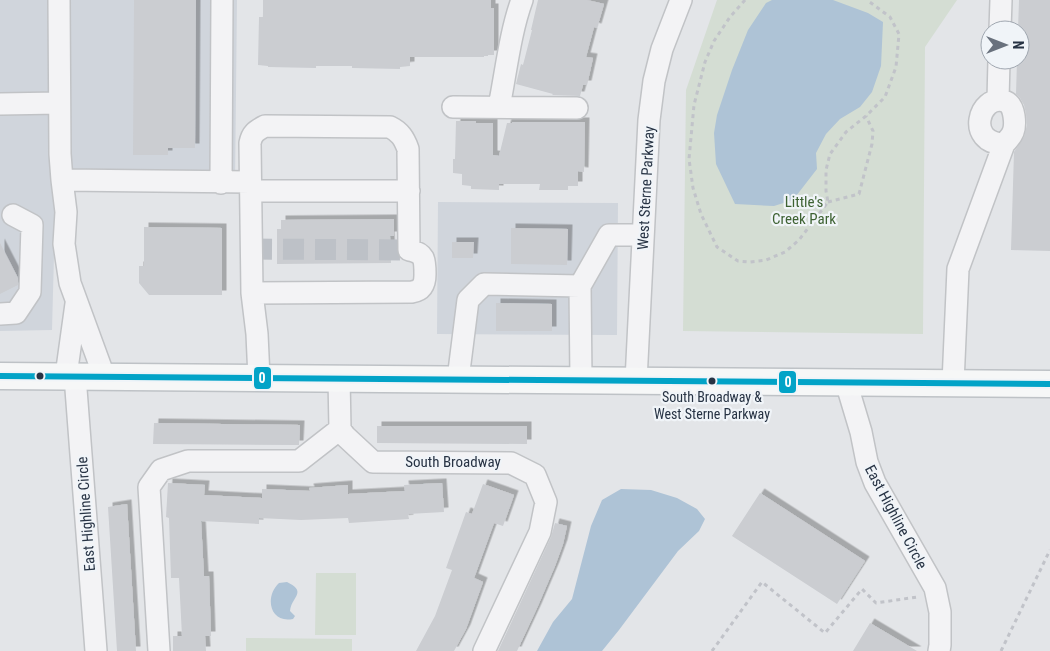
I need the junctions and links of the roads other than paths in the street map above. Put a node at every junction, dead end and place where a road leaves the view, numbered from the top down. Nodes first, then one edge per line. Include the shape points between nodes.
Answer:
1 (58, 0) edge
2 (222, 0) edge
3 (522, 0) edge
4 (681, 0) edge
5 (1000, 0) edge
6 (1000, 20) edge
7 (999, 70) edge
8 (998, 100) junction
9 (59, 103) junction
10 (0, 104) edge
11 (499, 106) junction
12 (453, 107) dead end
13 (577, 108) dead end
14 (1004, 144) junction
15 (62, 180) junction
16 (221, 183) junction
17 (251, 187) junction
18 (409, 191) junction
19 (13, 215) dead end
20 (643, 235) junction
21 (580, 286) junction
22 (252, 293) junction
23 (76, 301) junction
24 (0, 314) edge
25 (0, 376) edge
26 (71, 376) junction
27 (104, 376) junction
28 (259, 378) junction
29 (339, 378) junction
30 (458, 379) junction
31 (581, 380) junction
32 (636, 380) junction
33 (846, 382) junction
34 (953, 383) junction
35 (1050, 384) edge
36 (340, 428) junction
37 (96, 651) edge
38 (159, 651) edge
39 (484, 651) edge
40 (939, 651) edge

1 - 9 street
2 - 16 street
3 - 11 street
4 - 20 street, West Sterne Parkway via 662,49 654,81
5 - 6 street
7 - 8 street
8 - 14 street via 1007,102 1013,109 1015,123 1012,135
8 - 14 street via 985,107 980,126 983,136 989,141
9 - 10 street
9 - 15 street
11 - 12 street
11 - 13 street
14 - 34 street via 958,269
15 - 16 street
15 - 23 street via 66,212 64,244
16 - 17 street
17 - 18 street
17 - 18 street via 250,143 252,135 265,126 390,127 398,131 408,149
17 - 22 street
18 - 22 street via 410,250 416,251 425,261 422,288 403,292
19 - 24 street via 32,225 30,292 16,313
20 - 21 street via 609,235
20 - 32 street, West Sterne Parkway
21 - 30 street via 484,284 468,300
21 - 31 street
22 - 28 street
23 - 26 street, East Highline Circle
23 - 27 street
25 - 26 main road
26 - 27 main road
26 - 37 street, East Highline Circle
27 - 28 main road
28 - 29 main road
29 - 30 main road
29 - 36 street
30 - 31 main road
31 - 32 main road
32 - 33 main road
33 - 34 main road
33 - 40 street, East Highline Circle via 866,462 934,588 940,612
34 - 35 main road
36 - 38 street via 298,462 188,461 161,470 149,488
36 - 39 street, South Broadway via 374,462 511,463 534,475 546,502 540,532

